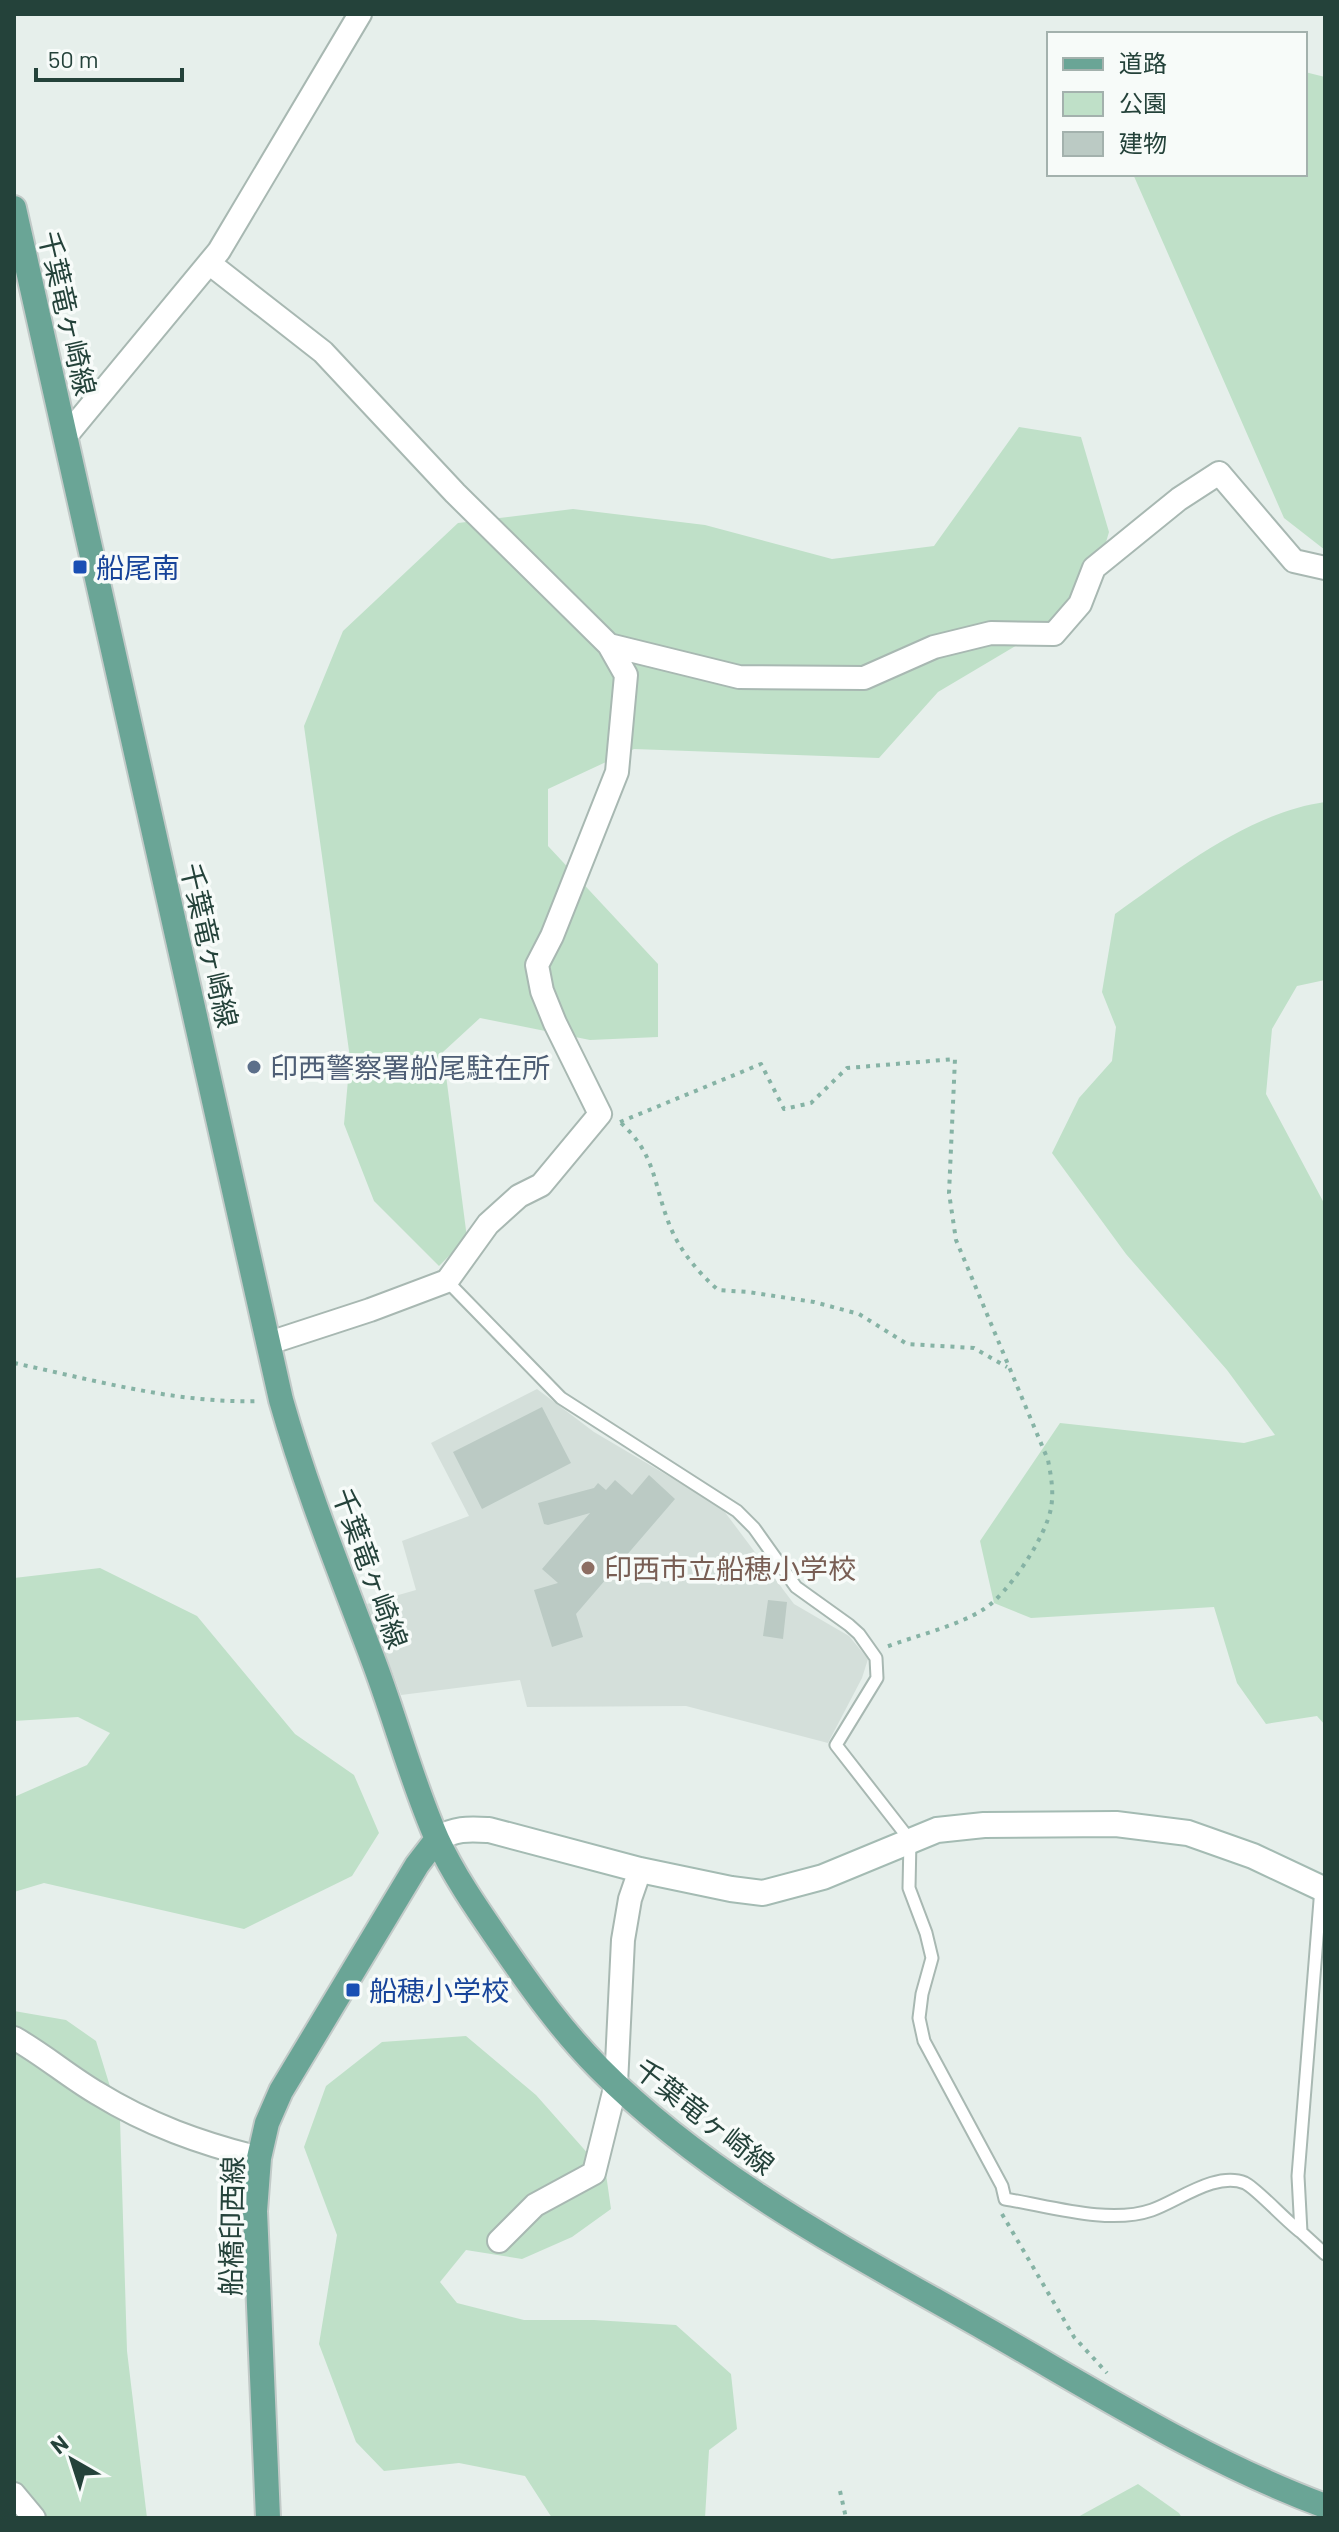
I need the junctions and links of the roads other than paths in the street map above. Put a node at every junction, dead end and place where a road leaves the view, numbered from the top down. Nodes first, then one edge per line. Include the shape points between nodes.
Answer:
1 (360, 14) edge
2 (14, 208) edge
3 (209, 263) junction
4 (66, 436) junction
5 (1325, 568) edge
6 (609, 645) junction
7 (447, 1281) junction
8 (269, 1343) junction
9 (437, 1839) junction
10 (910, 1840) junction
11 (640, 1870) junction
12 (1323, 1888) edge
13 (14, 2038) edge
14 (616, 2084) junction
15 (259, 2158) junction
16 (1301, 2232) junction
17 (499, 2241) dead end
18 (1325, 2254) edge
19 (14, 2494) edge
20 (1325, 2506) edge
21 (34, 2518) edge
22 (268, 2518) edge

1 - 3 street
2 - 4 main road, 千葉竜ヶ崎線
3 - 4 street
3 - 6 street via 323,352 455,493
4 - 8 main road, 千葉竜ヶ崎線
5 - 6 street via 1294,561 1219,473 1094,568 1080,604 1054,634 991,633 934,647 864,678 739,677
6 - 7 street via 626,675 617,772 537,965 555,1023 610,1118 541,1185 519,1196 488,1224
7 - 8 street
7 - 10 lane via 561,1398 737,1511 796,1587 849,1625 873,1651 877,1678 836,1745
8 - 9 main road, 千葉竜ヶ崎線 via 281,1400 333,1558
9 - 11 street via 463,1828 489,1830
9 - 14 main road, 千葉竜ヶ崎線 via 517,1967 579,2047
9 - 15 main road, 船橋印西線 via 281,2091
10 - 11 street via 823,1877 763,1893
10 - 12 street via 937,1830 984,1825 1116,1824 1188,1833
10 - 16 lane via 909,1888 932,1958 919,2018 924,2041 1005,2199 1115,2217 1152,2210 1217,2182 1245,2183
11 - 14 street via 623,1940
12 - 16 lane via 1298,2176
13 - 15 street via 137,2116 195,2141
14 - 17 street via 594,2173 535,2205
14 - 20 main road, 千葉竜ヶ崎線 via 710,2163 859,2257 1213,2457
15 - 22 main road, 船橋印西線 via 255,2211
16 - 18 lane
19 - 21 street

